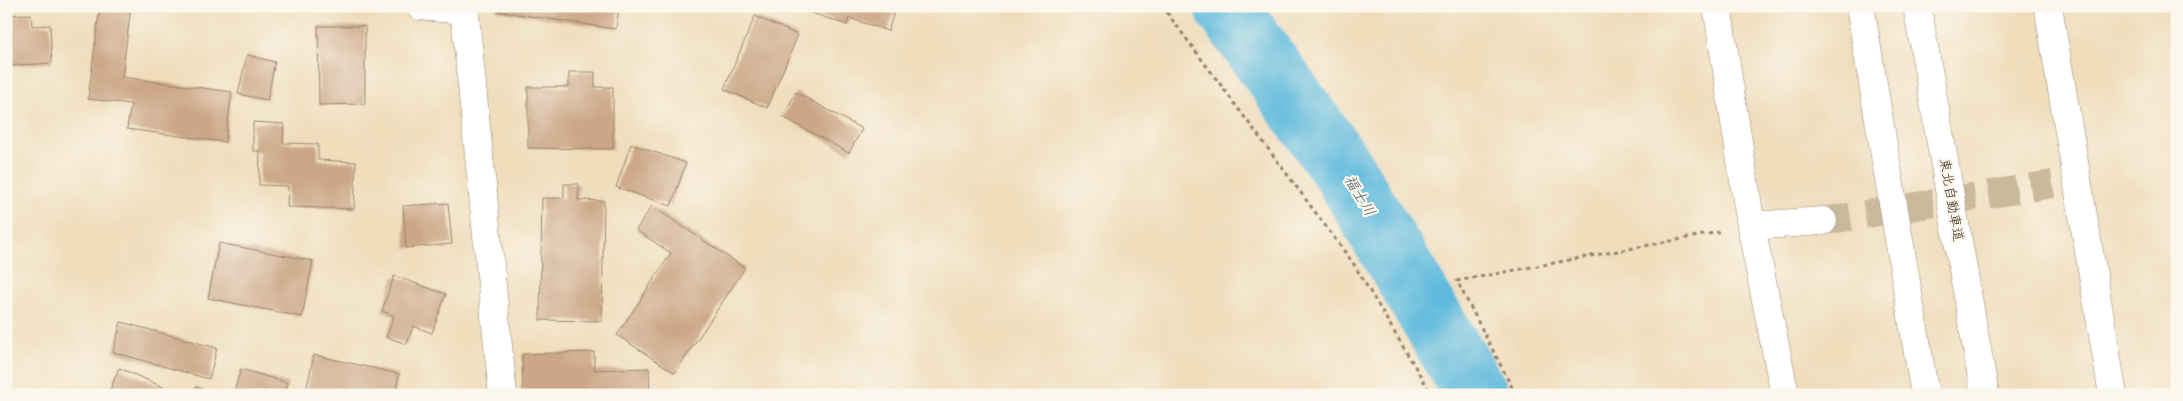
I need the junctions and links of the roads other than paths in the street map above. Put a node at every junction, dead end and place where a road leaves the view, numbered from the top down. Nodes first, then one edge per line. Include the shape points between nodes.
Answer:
1 (420, 6) edge
2 (1717, 6) edge
3 (1860, 6) edge
4 (1917, 6) edge
5 (2048, 6) edge
6 (465, 8) edge
7 (1823, 221) tunnel mouth
8 (1751, 226) junction
9 (503, 395) edge
10 (1785, 395) edge
11 (1924, 395) edge
12 (1985, 395) edge
13 (2113, 395) edge

1 - 6 main road
2 - 8 main road
3 - 11 main road
4 - 12 main road, 東北自動車道
5 - 13 main road via 2065,183
6 - 9 main road
7 - 8 main road
8 - 10 main road

